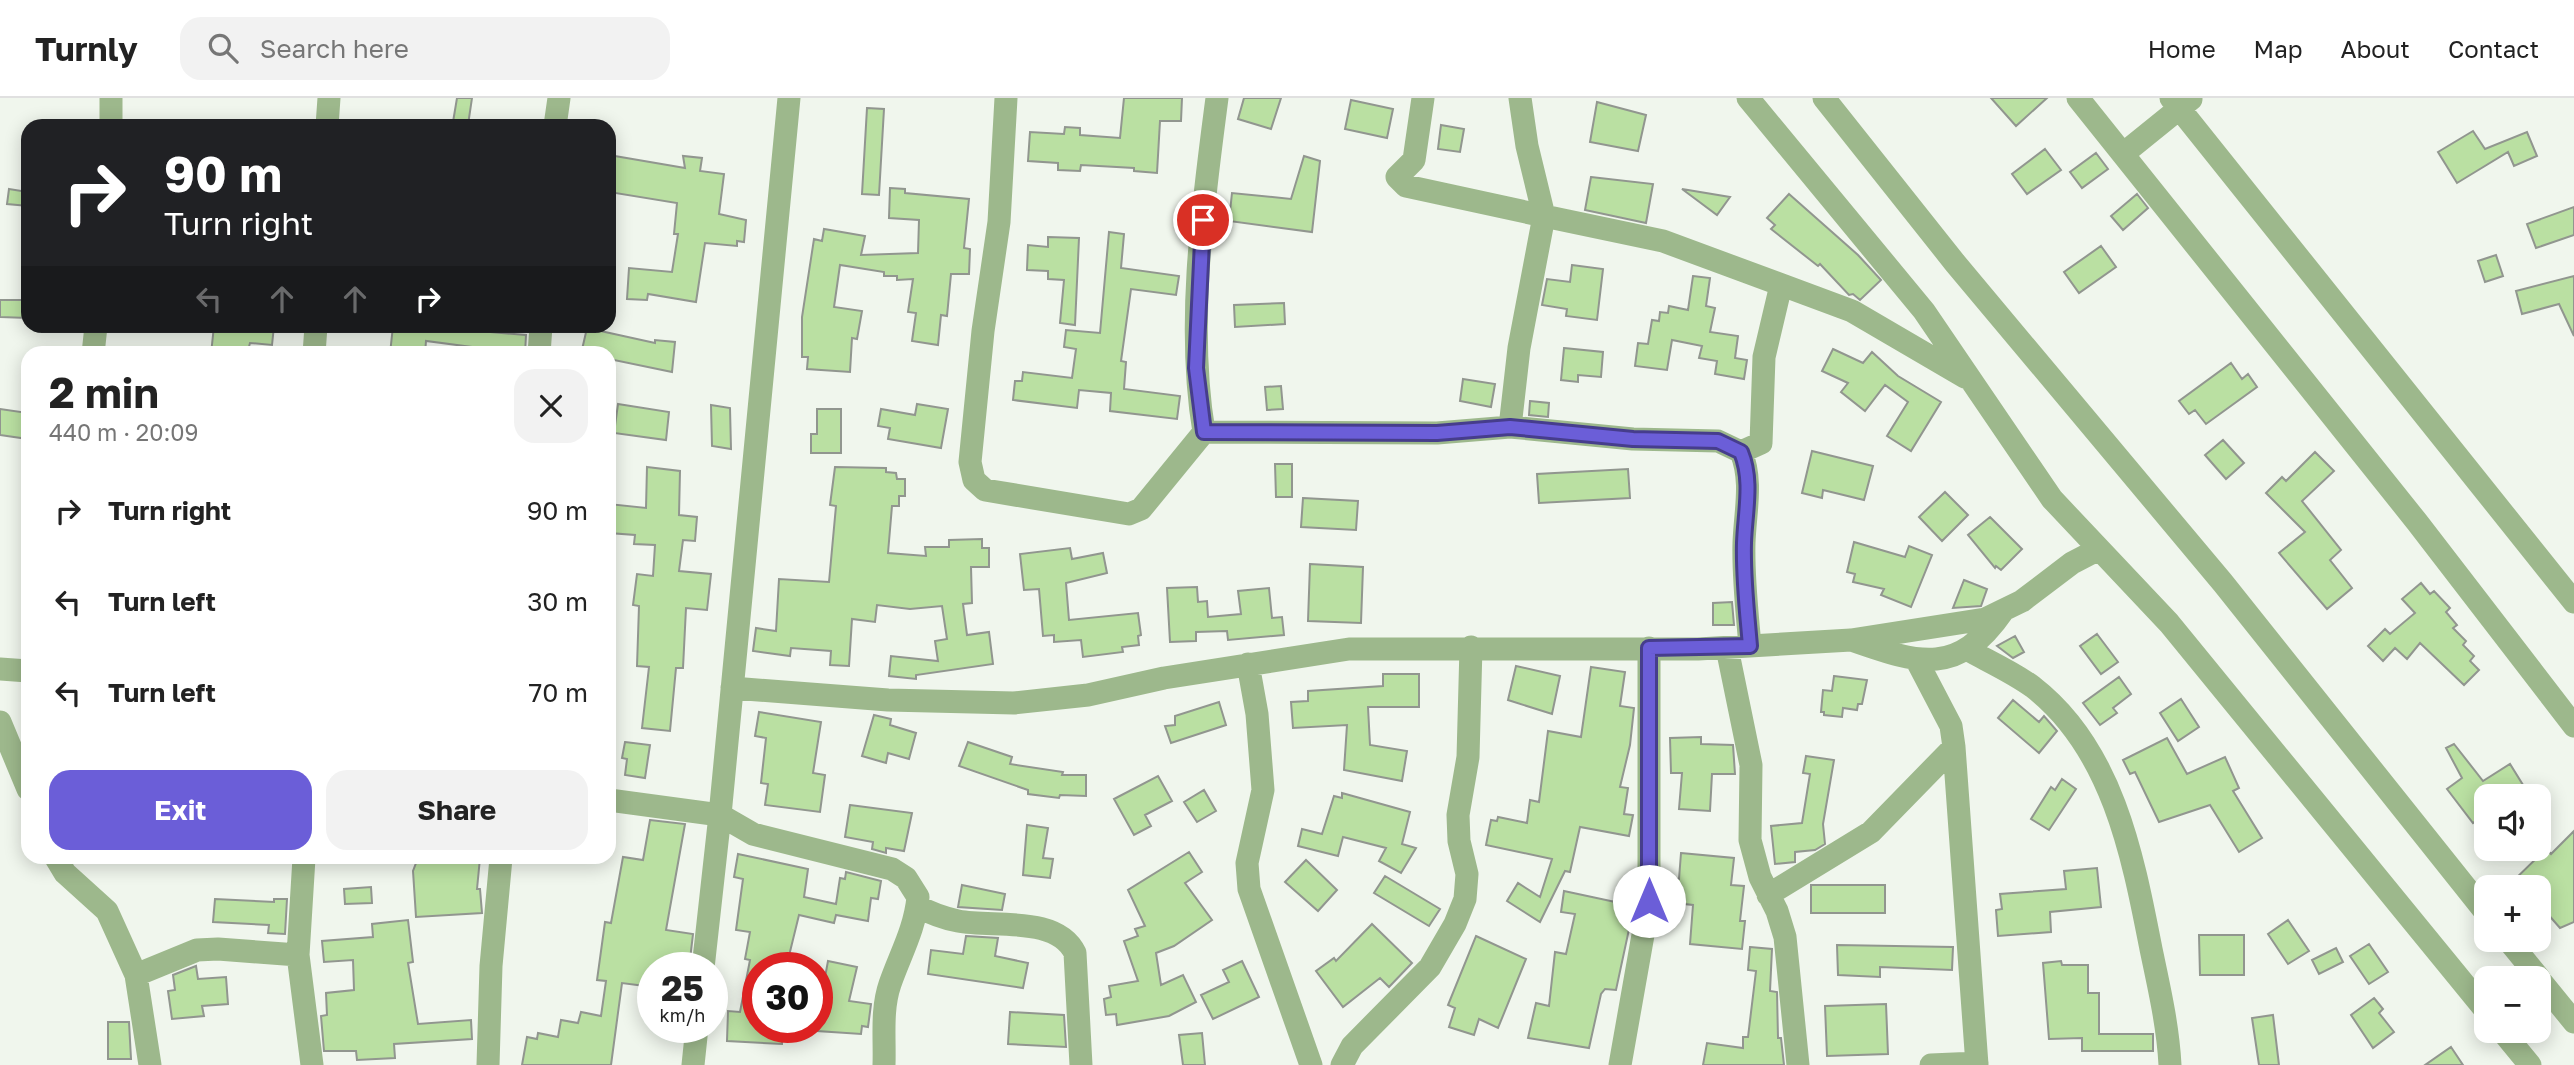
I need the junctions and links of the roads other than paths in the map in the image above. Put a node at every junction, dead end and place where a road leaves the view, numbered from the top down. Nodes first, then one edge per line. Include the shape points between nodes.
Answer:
1 (111, 98) edge
2 (329, 98) edge
3 (559, 98) edge
4 (789, 98) edge
5 (1006, 98) edge
6 (1217, 98) edge
7 (1423, 98) edge
8 (1520, 98) edge
9 (1748, 98) edge
10 (1824, 98) edge
11 (2078, 98) edge
12 (2181, 101) edge
13 (111, 119) edge
14 (328, 119) edge
15 (556, 119) edge
16 (2123, 154) junction
17 (1544, 216) junction
18 (1781, 285) junction
19 (1972, 381) junction
20 (1510, 427) junction
21 (1204, 432) junction
22 (1741, 452) junction
23 (2097, 550) junction
24 (2574, 602) edge
25 (2003, 611) junction
26 (1851, 640) junction
27 (1739, 647) junction
28 (1471, 648) junction
29 (1649, 648) junction
30 (1968, 650) junction
31 (1917, 661) junction
32 (1248, 664) junction
33 (0, 669) edge
34 (21, 670) edge
35 (732, 688) junction
36 (0, 722) edge
37 (2574, 726) edge
38 (1954, 747) junction
39 (21, 772) edge
40 (616, 801) edge
41 (720, 815) junction
42 (60, 864) edge
43 (304, 864) edge
44 (500, 864) edge
45 (1768, 895) junction
46 (2474, 898) edge
47 (917, 906) junction
48 (704, 952) edge
49 (2518, 952) edge
50 (298, 955) junction
51 (2529, 966) edge
52 (136, 975) junction
53 (2551, 994) edge
54 (2474, 996) edge
55 (2574, 1022) edge
56 (695, 1043) edge
57 (2512, 1043) edge
58 (1977, 1064) edge
59 (150, 1065) edge
60 (312, 1065) edge
61 (488, 1065) edge
62 (693, 1065) edge
63 (884, 1065) edge
64 (1081, 1065) edge
65 (1311, 1065) edge
66 (1342, 1065) edge
67 (1620, 1065) edge
68 (1798, 1065) edge
69 (1931, 1065) edge
70 (2170, 1065) edge
71 (2530, 1065) edge

1 - 13 street
2 - 14 street
3 - 15 street
4 - 35 street
5 - 21 street via 999,222 970,462 974,480 985,490 1129,514 1140,509
6 - 21 street via 1201,244 1197,341
7 - 17 street via 1414,160 1397,177 1406,187
8 - 17 street
9 - 19 street via 1923,311
10 - 46 street via 1955,263 2223,583
11 - 16 street
12 - 16 street
12 - 24 street
16 - 37 street
17 - 18 street via 1663,242
17 - 20 street via 1519,348
18 - 19 street via 1852,311
18 - 22 street via 1764,357 1761,443
19 - 23 street via 2052,499
20 - 21 street via 1437,433
20 - 22 street via 1633,439 1718,441
22 - 27 street via 1748,484
23 - 25 street
23 - 54 street via 2169,623
25 - 26 street via 1985,620
25 - 30 street via 1988,634
26 - 27 street
26 - 31 street
27 - 29 street
27 - 45 street via 1751,765 1750,840
28 - 29 street
28 - 32 street via 1349,649
28 - 66 street via 1468,757 1458,815 1467,874 1465,899 1430,967 1352,1046
29 - 67 street via 1649,901
30 - 31 street
30 - 70 street via 2034,688 2082,742 2099,773 2136,868
31 - 38 street via 1951,726
32 - 35 street via 1088,695 1014,703 888,700
32 - 65 street via 1263,790 1247,863 1249,889
33 - 34 street
35 - 41 street
36 - 39 street
38 - 45 street via 1871,832
38 - 58 street
40 - 41 street
41 - 47 street via 753,834 892,869 918,897
41 - 48 street
42 - 52 street via 107,911
43 - 50 street
44 - 61 street
45 - 68 street via 1785,937
47 - 63 street via 904,955 890,984
47 - 64 street via 960,922 1024,926 1069,941 1075,953
49 - 51 street
50 - 52 street via 197,950
50 - 60 street
52 - 59 street
53 - 55 street
56 - 62 street
57 - 71 street
58 - 69 street

